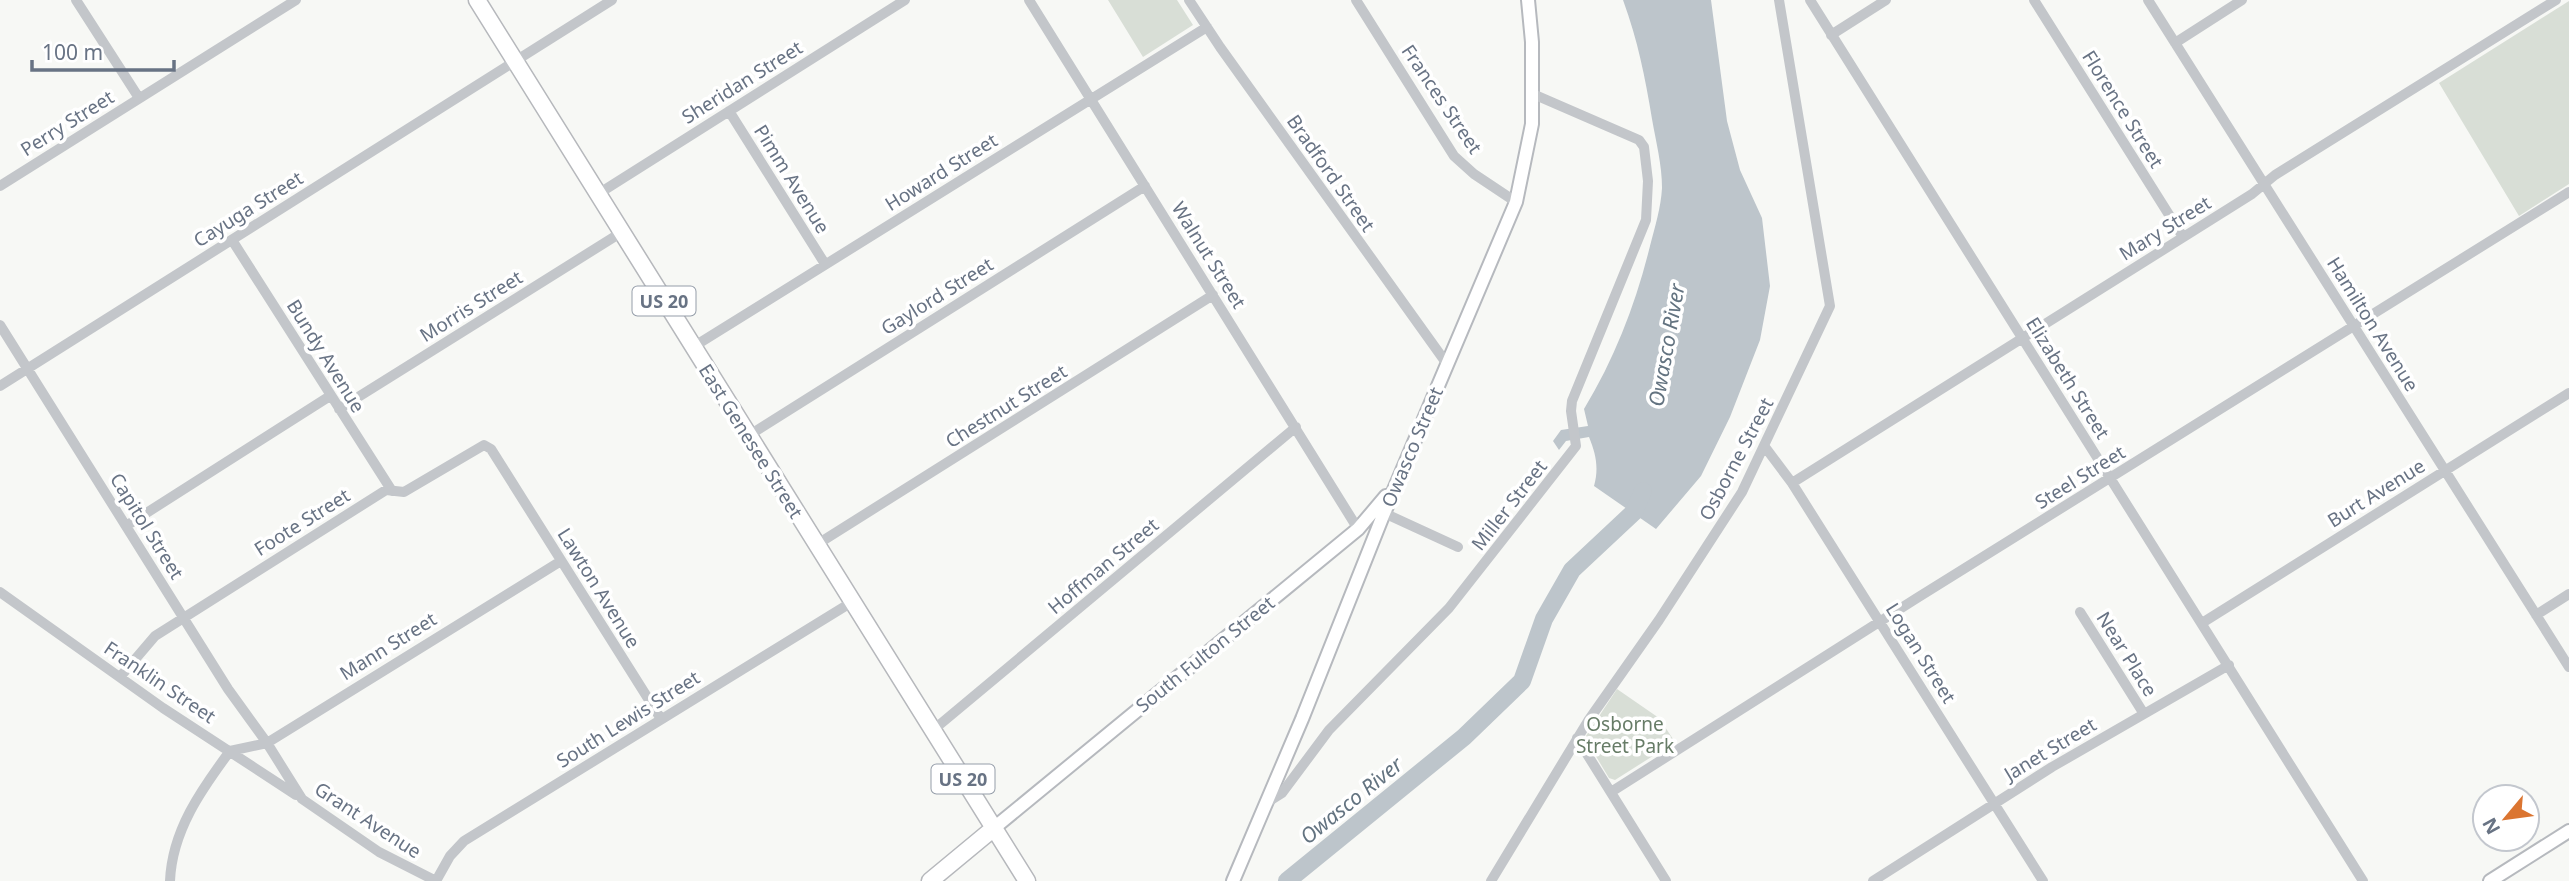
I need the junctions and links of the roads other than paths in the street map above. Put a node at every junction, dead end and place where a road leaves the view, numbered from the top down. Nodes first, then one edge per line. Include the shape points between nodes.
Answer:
1 (76, 0) edge
2 (270, 0) edge
3 (296, 0) edge
4 (477, 0) edge
5 (612, 0) edge
6 (905, 0) edge
7 (1029, 0) edge
8 (1189, 0) edge
9 (1356, 0) edge
10 (1528, 0) edge
11 (1779, 0) edge
12 (1810, 0) edge
13 (1886, 0) edge
14 (2034, 0) edge
15 (2148, 0) edge
16 (2242, 0) edge
17 (2556, 0) edge
18 (278, 12) junction
19 (1207, 27) junction
20 (1831, 35) junction
21 (2175, 43) junction
22 (515, 62) junction
23 (1533, 94) junction
24 (139, 98) junction
25 (1091, 99) junction
26 (729, 111) junction
27 (0, 186) edge
28 (1145, 186) junction
29 (2264, 186) junction
30 (2569, 192) edge
31 (598, 194) junction
32 (1516, 202) junction
33 (622, 232) junction
34 (2183, 237) junction
35 (232, 240) junction
36 (825, 264) junction
37 (1213, 295) junction
38 (0, 326) edge
39 (2354, 326) junction
40 (2022, 338) junction
41 (693, 346) junction
42 (1447, 365) junction
43 (27, 369) junction
44 (0, 386) edge
45 (2569, 393) edge
46 (330, 397) junction
47 (339, 409) junction
48 (1296, 428) junction
49 (748, 436) junction
50 (1765, 447) junction
51 (1403, 469) junction
52 (2445, 470) junction
53 (508, 476) joint
54 (2110, 478) junction
55 (1792, 482) junction
56 (392, 491) junction
57 (1384, 513) junction
58 (126, 526) junction
59 (1358, 529) junction
60 (1375, 537) junction
61 (816, 545) junction
62 (1458, 547) dead end
63 (561, 561) junction
64 (0, 592) edge
65 (2569, 594) edge
66 (852, 602) junction
67 (2080, 612) dead end
68 (2536, 615) junction
69 (184, 617) junction
70 (1881, 623) junction
71 (2202, 623) junction
72 (2229, 665) junction
73 (2569, 667) edge
74 (120, 677) junction
75 (2144, 714) junction
76 (661, 719) junction
77 (932, 731) junction
78 (1577, 738) junction
79 (267, 743) junction
80 (230, 751) junction
81 (1611, 792) junction
82 (302, 799) junction
83 (1266, 803) junction
84 (1995, 803) junction
85 (994, 828) junction
86 (2569, 831) edge
87 (170, 881) edge
88 (436, 881) edge
89 (930, 881) edge
90 (1027, 881) edge
91 (1233, 881) edge
92 (1491, 881) edge
93 (1666, 881) edge
94 (1873, 881) edge
95 (2043, 881) edge
96 (2363, 881) edge
97 (2490, 881) edge

1 - 24 street
2 - 18 street
3 - 18 street, Perry Street
4 - 22 highway, East Genesee Street / US 20
5 - 22 street, Cayuga Street
6 - 26 street, Sheridan Street
7 - 25 street, Walnut Street
8 - 19 street, Bradford Street
9 - 32 street, Frances Street via 1454,156
10 - 23 main road, Owasco Street
11 - 50 street, Osborne Street via 1829,306
12 - 20 street, Elizabeth Street
13 - 20 street
14 - 34 street, Florence Street
15 - 21 street, Hamilton Avenue
16 - 21 street
17 - 29 street, Mary Street
18 - 24 street, Perry Street
19 - 25 street, Howard Street
19 - 42 street, Bradford Street
20 - 40 street, Elizabeth Street
21 - 29 street, Hamilton Avenue
22 - 31 highway, East Genesee Street / US 20
22 - 35 street, Cayuga Street
23 - 32 main road, Owasco Street via 1532,124
23 - 83 street, Miller Street via 1639,140 1646,163 1645,226 1572,401 1576,446 1449,607 1329,730 1282,793
24 - 27 street, Perry Street
25 - 28 street, Walnut Street
25 - 36 street, Howard Street
26 - 31 street, Sheridan Street
26 - 36 street, Pimm Avenue
28 - 37 street, Walnut Street
28 - 49 street, Gaylord Street
29 - 34 street, Mary Street
29 - 39 street, Hamilton Avenue
30 - 39 street, Steel Street
31 - 33 highway, East Genesee Street / US 20
32 - 42 main road, Owasco Street
33 - 41 highway, East Genesee Street / US 20
33 - 47 street, Morris Street
34 - 40 street, Mary Street
35 - 43 street, Cayuga Street
35 - 46 street, Bundy Avenue
36 - 41 street, Howard Street
37 - 48 street, Walnut Street
37 - 61 street, Chestnut Street
38 - 43 street, Capitol Street
39 - 52 street, Hamilton Avenue
39 - 54 street, Steel Street
40 - 54 street, Elizabeth Street
40 - 55 street, Mary Street
41 - 49 highway, East Genesee Street / US 20
42 - 51 main road, Owasco Street
43 - 44 street, Cayuga Street
43 - 58 street, Capitol Street
45 - 52 street, Burt Avenue
46 - 47 street, Bundy Avenue
46 - 58 street
47 - 56 street, Bundy Avenue
48 - 59 street, Walnut Street
48 - 77 street, Hoffman Street
49 - 61 highway, East Genesee Street / US 20
50 - 55 street, Logan Street
50 - 78 street, Osborne Street via 1721,528
51 - 57 main road, Owasco Street
51 - 59 main road, South Fulton Street
52 - 68 street, Hamilton Avenue
52 - 71 street, Burt Avenue
53 - 56 street, Foote Street via 484,445 404,492
53 - 63 street, Lawton Avenue
54 - 70 street, Steel Street
54 - 71 street, Elizabeth Street
55 - 70 street, Logan Street
56 - 69 street, Foote Street via 386,490 336,520
57 - 60 main road, Owasco Street
57 - 62 street
58 - 69 street, Capitol Street
59 - 60 main road
59 - 85 main road, South Fulton Street
60 - 83 main road, Owasco Street
61 - 66 highway, East Genesee Street / US 20
63 - 76 street, Lawton Avenue
63 - 79 street, Mann Street
64 - 74 street, Franklin Street
65 - 68 street
66 - 76 street, South Lewis Street
66 - 77 highway, East Genesee Street / US 20
67 - 75 street, Near Place
68 - 73 street, Hamilton Avenue
69 - 74 street, Foote Street via 148,642
69 - 79 street, Capitol Street
70 - 81 street, Steel Street
70 - 84 street, Logan Street
71 - 72 street, Elizabeth Street
72 - 75 street, Janet Street
72 - 96 street, Elizabeth Street
74 - 80 street, Franklin Street
75 - 84 street, Janet Street
76 - 88 street, South Lewis Street via 464,841
77 - 85 highway, East Genesee Street / US 20
78 - 81 street
78 - 92 street, Osborne Street
79 - 80 street, Mann Street
79 - 82 street, Grant Avenue
80 - 82 street, Franklin Street
80 - 87 street via 186,819
81 - 93 street
82 - 88 street, Grant Avenue via 379,852
83 - 91 main road, Owasco Street
84 - 94 street, Janet Street
84 - 95 street, Logan Street
85 - 89 highway
85 - 90 highway, East Genesee Street / US 20
86 - 97 main road

